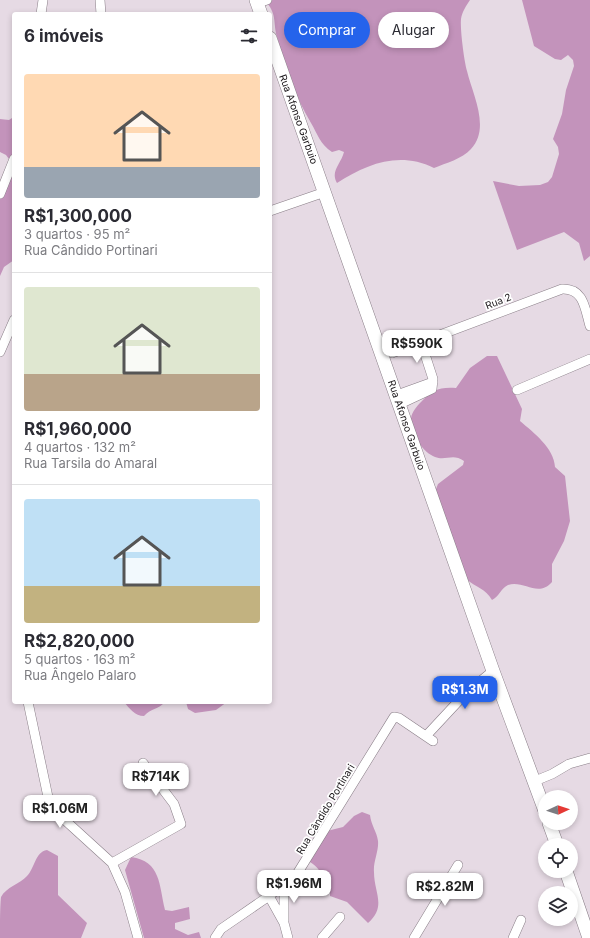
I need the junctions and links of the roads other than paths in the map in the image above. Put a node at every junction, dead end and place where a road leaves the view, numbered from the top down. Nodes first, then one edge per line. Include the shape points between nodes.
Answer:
1 (43, 0) edge
2 (100, 0) edge
3 (41, 12) edge
4 (101, 12) edge
5 (272, 44) edge
6 (12, 165) edge
7 (325, 192) junction
8 (0, 194) edge
9 (272, 210) edge
10 (12, 325) edge
11 (590, 326) edge
12 (421, 342) junction
13 (0, 352) edge
14 (392, 353) dead end
15 (590, 359) edge
16 (517, 390) dead end
17 (398, 400) junction
18 (493, 671) junction
19 (28, 704) edge
20 (590, 758) edge
21 (143, 763) dead end
22 (534, 781) junction
23 (538, 792) edge
24 (112, 862) junction
25 (458, 865) dead end
26 (568, 878) edge
27 (284, 885) junction
28 (269, 896) junction
29 (340, 917) dead end
30 (521, 920) dead end
31 (284, 922) junction
32 (138, 938) edge
33 (215, 938) edge
34 (288, 938) edge
35 (322, 938) edge
36 (414, 938) edge
37 (513, 938) edge
38 (589, 938) edge

1 - 3 street
2 - 4 street
5 - 7 street, Rua Afonso Garbuio
6 - 8 street
7 - 9 street
7 - 17 street, Rua Afonso Garbuio
10 - 13 street
11 - 12 street, Rua 2 via 582,297 573,290 562,289
12 - 14 street, Rua 2
12 - 17 street via 433,382 430,391
15 - 16 street
17 - 18 street, Rua Afonso Garbuio
18 - 22 street, Rua Afonso Garbuio
18 - 27 street, Rua Cândido Portinari via 466,693 429,738 394,717 302,867
19 - 24 street via 48,797 56,812
20 - 22 street via 569,764
21 - 24 street via 174,804 181,824
22 - 23 street, Rua Afonso Garbuio
24 - 32 street via 126,892
25 - 36 street
26 - 38 street
27 - 28 street, Rua Cândido Portinari
27 - 31 street
28 - 31 street
28 - 33 street, Rua Cândido Portinari via 221,929
29 - 35 street
30 - 37 street
31 - 34 street

